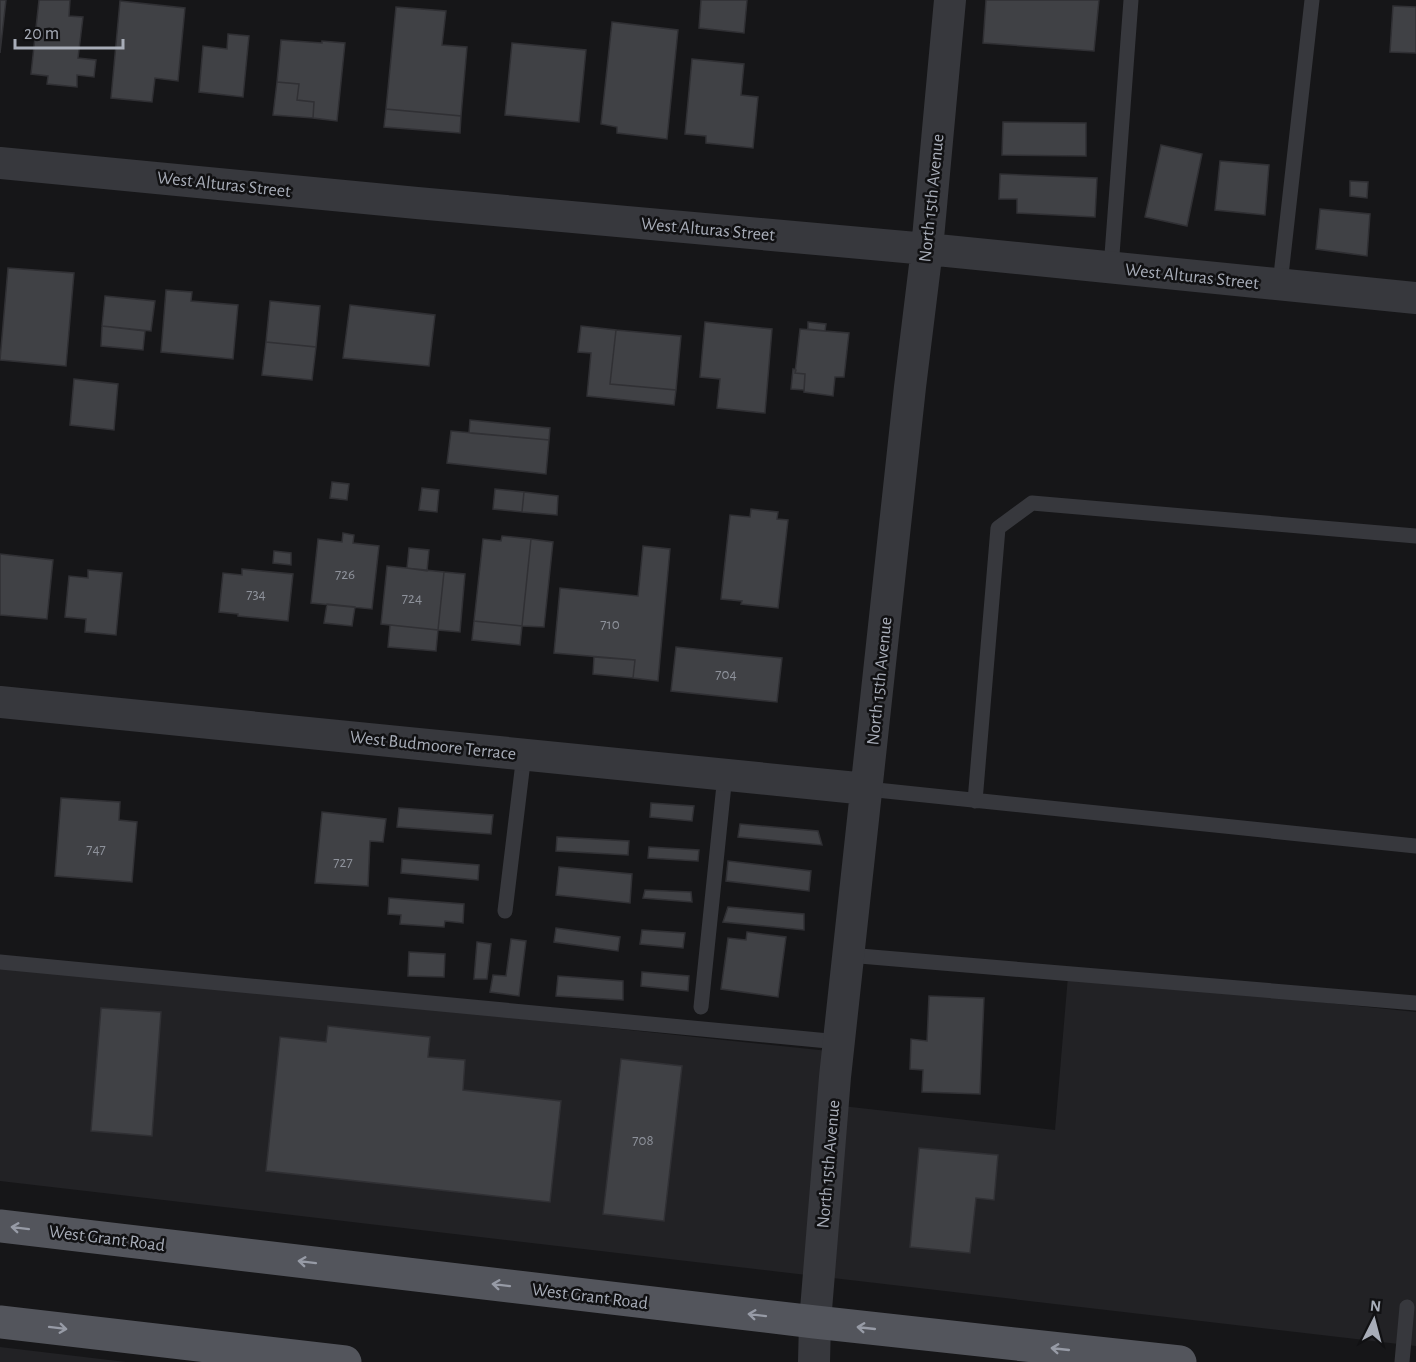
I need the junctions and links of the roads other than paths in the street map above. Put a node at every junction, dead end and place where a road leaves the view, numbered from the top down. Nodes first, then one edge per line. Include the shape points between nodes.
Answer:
1 (950, 0) edge
2 (1131, 0) edge
3 (1312, 0) edge
4 (0, 163) edge
5 (927, 249) junction
6 (1110, 268) junction
7 (1280, 284) junction
8 (1416, 298) edge
9 (1416, 536) edge
10 (0, 702) edge
11 (524, 754) junction
12 (725, 775) junction
13 (867, 789) junction
14 (975, 801) junction
15 (1416, 846) edge
16 (505, 911) dead end
17 (848, 955) junction
18 (0, 962) edge
19 (1416, 1004) edge
20 (702, 1007) dead end
21 (839, 1042) junction
22 (0, 1226) edge
23 (1407, 1307) dead end
24 (0, 1322) edge
25 (815, 1323) junction
26 (345, 1362) edge
27 (814, 1362) edge
28 (1180, 1362) edge
29 (1401, 1362) edge

1 - 5 street, North 15th Avenue
2 - 6 lane
3 - 7 lane
4 - 5 street, West Alturas Street
5 - 6 street, West Alturas Street
5 - 13 street, North 15th Avenue
6 - 7 street, West Alturas Street
7 - 8 street, West Alturas Street
9 - 14 lane via 1032,503 998,528
10 - 11 street, West Budmoore Terrace
11 - 12 street, West Budmoore Terrace
11 - 16 lane
12 - 13 street, West Budmoore Terrace
12 - 20 lane
13 - 14 lane
13 - 17 street, North 15th Avenue
14 - 15 lane
17 - 19 lane
17 - 21 street, North 15th Avenue
18 - 21 lane
21 - 25 street, North 15th Avenue
25 -> 22 main road, West Grant Road
23 - 29 lane
24 -> 26 main road
25 - 27 street, North 15th Avenue
28 -> 25 main road, West Grant Road

